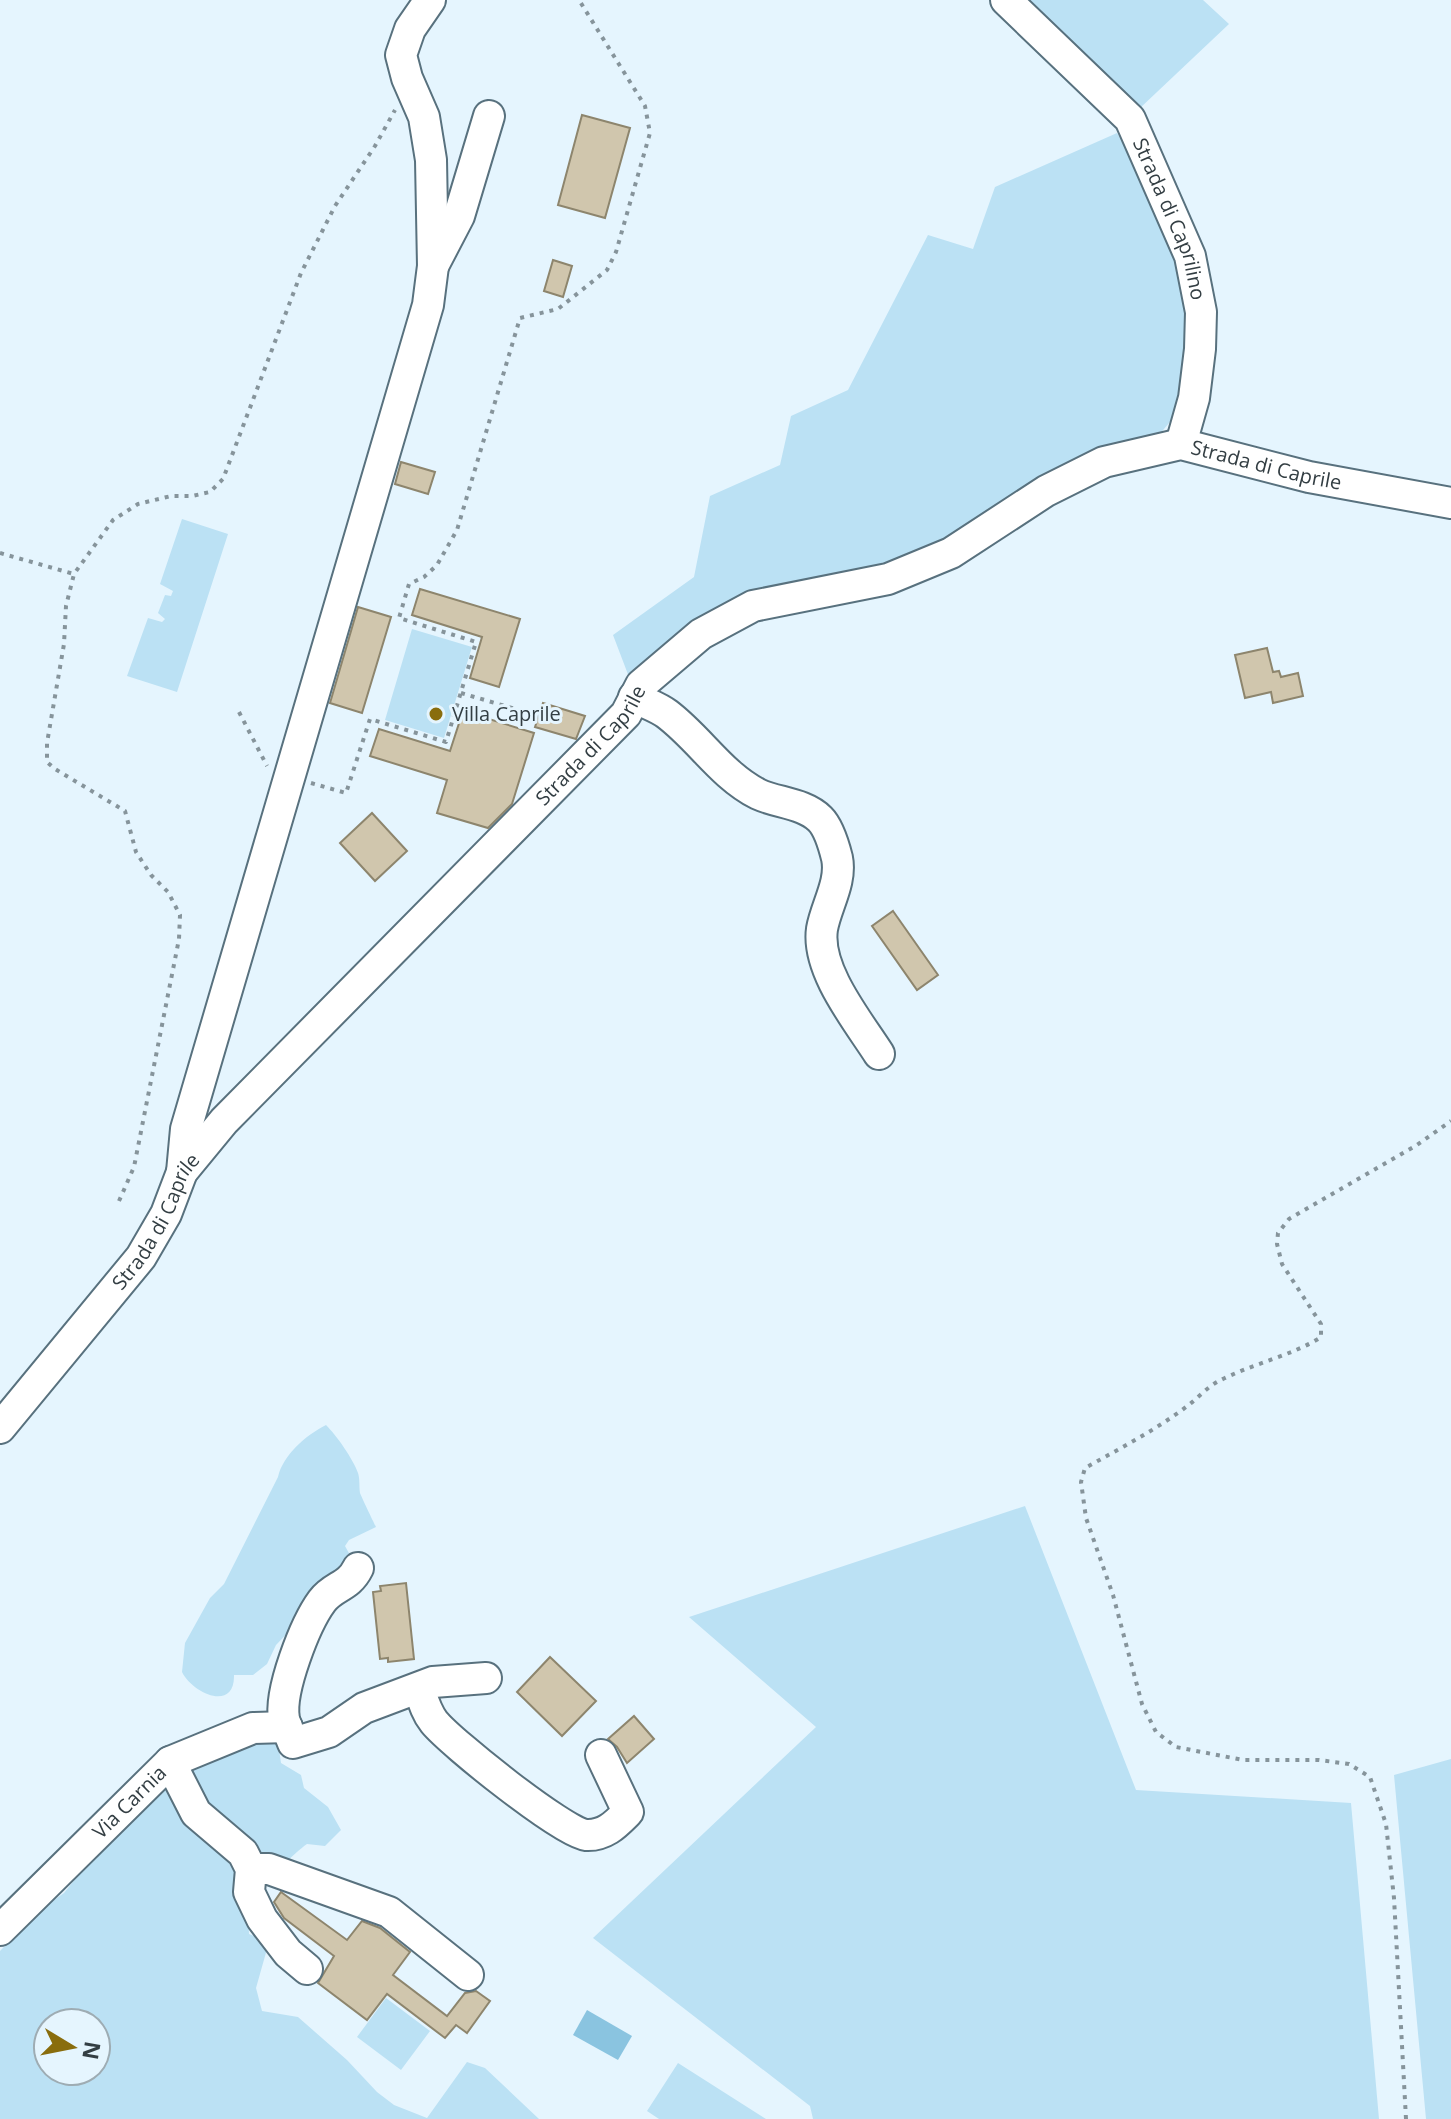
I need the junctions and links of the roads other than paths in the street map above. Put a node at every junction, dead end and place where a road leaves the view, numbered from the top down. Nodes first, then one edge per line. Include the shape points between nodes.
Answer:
1 (430, 0) edge
2 (1006, 0) edge
3 (489, 116) dead end
4 (433, 266) junction
5 (1181, 444) junction
6 (1451, 503) edge
7 (634, 697) junction
8 (879, 1054) dead end
9 (182, 1172) junction
10 (0, 1428) edge
11 (358, 1568) dead end
12 (486, 1678) dead end
13 (419, 1688) junction
14 (287, 1727) junction
15 (601, 1755) dead end
16 (170, 1762) junction
17 (251, 1869) junction
18 (0, 1930) edge
19 (307, 1969) dead end
20 (468, 1975) dead end

1 - 4 street via 410,29 401,55 424,117 431,160
2 - 5 street, Strada di Caprilino via 1130,119 1190,256 1201,312 1200,349
3 - 4 street via 459,216
4 - 9 street via 428,305 186,1129
5 - 6 street, Strada di Caprile via 1309,477
5 - 7 street, Strada di Caprile via 1104,462 1046,491 951,553 888,579 753,606 701,634
7 - 8 street via 666,713 738,783 820,819 838,862 822,930 826,964
7 - 9 street, Strada di Caprile via 626,714 235,1109
9 - 10 street, Strada di Caprile via 141,1257
11 - 14 street via 352,1580 320,1603 301,1641 286,1696
12 - 13 street
13 - 14 street via 364,1708 307,1740 293,1743
13 - 15 street via 434,1722 525,1799 584,1835 611,1829 628,1812
14 - 16 street, Via Carnia via 253,1728
16 - 17 street via 196,1813 243,1853
16 - 18 street, Via Carnia
17 - 19 street via 249,1892 262,1919
17 - 20 street via 269,1869 389,1912

